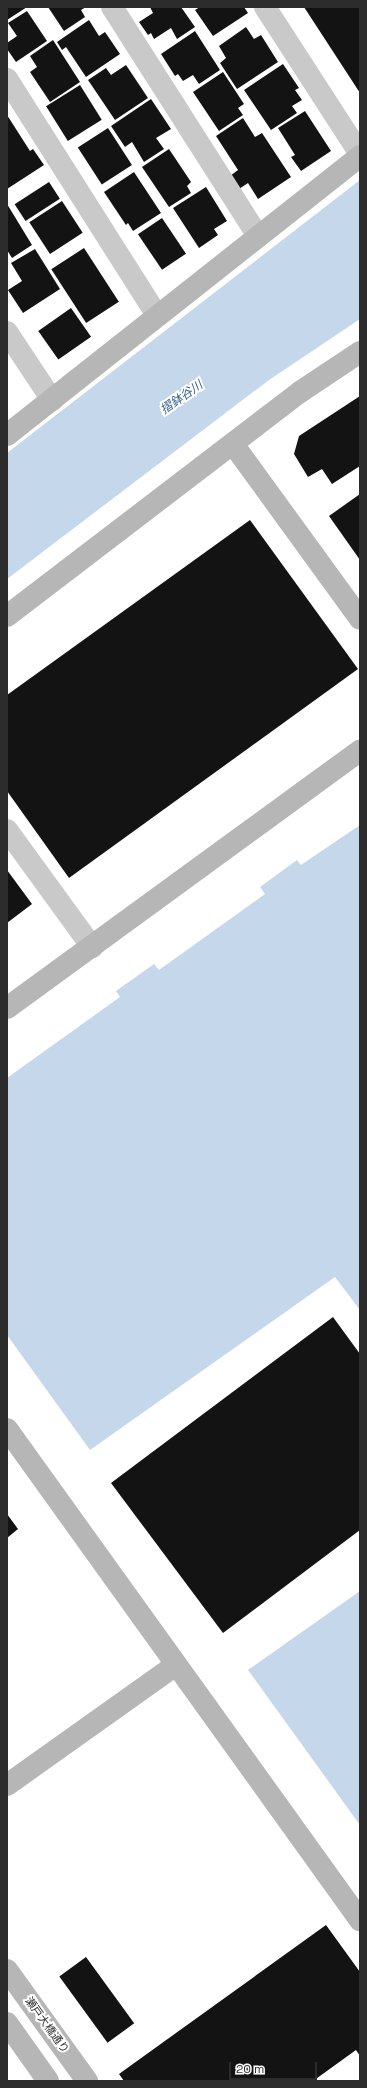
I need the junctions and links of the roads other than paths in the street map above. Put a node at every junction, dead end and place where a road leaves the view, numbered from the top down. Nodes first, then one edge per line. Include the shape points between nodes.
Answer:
1 (112, 7) edge
2 (265, 7) edge
3 (7, 79) edge
4 (360, 155) edge
5 (258, 236) junction
6 (157, 315) junction
7 (7, 332) edge
8 (360, 352) edge
9 (52, 400) junction
10 (7, 435) edge
11 (233, 444) junction
12 (7, 616) edge
13 (360, 619) edge
14 (360, 751) edge
15 (7, 830) edge
16 (92, 947) junction
17 (7, 1008) edge
18 (7, 1429) edge
19 (176, 1665) junction
20 (7, 1785) edge
21 (360, 1920) edge
22 (7, 1970) edge
23 (7, 2023) edge
24 (48, 2081) edge
25 (87, 2081) edge

1 - 5 street
2 - 4 street
3 - 6 street
4 - 5 street
5 - 6 street
6 - 9 street
7 - 9 street
8 - 11 street via 300,392
9 - 10 street
11 - 12 street
11 - 13 street
14 - 16 street
15 - 16 street
16 - 17 street
18 - 19 street
19 - 20 street
19 - 21 street
22 - 25 street, 瀬戸大橋通り
23 - 24 street

